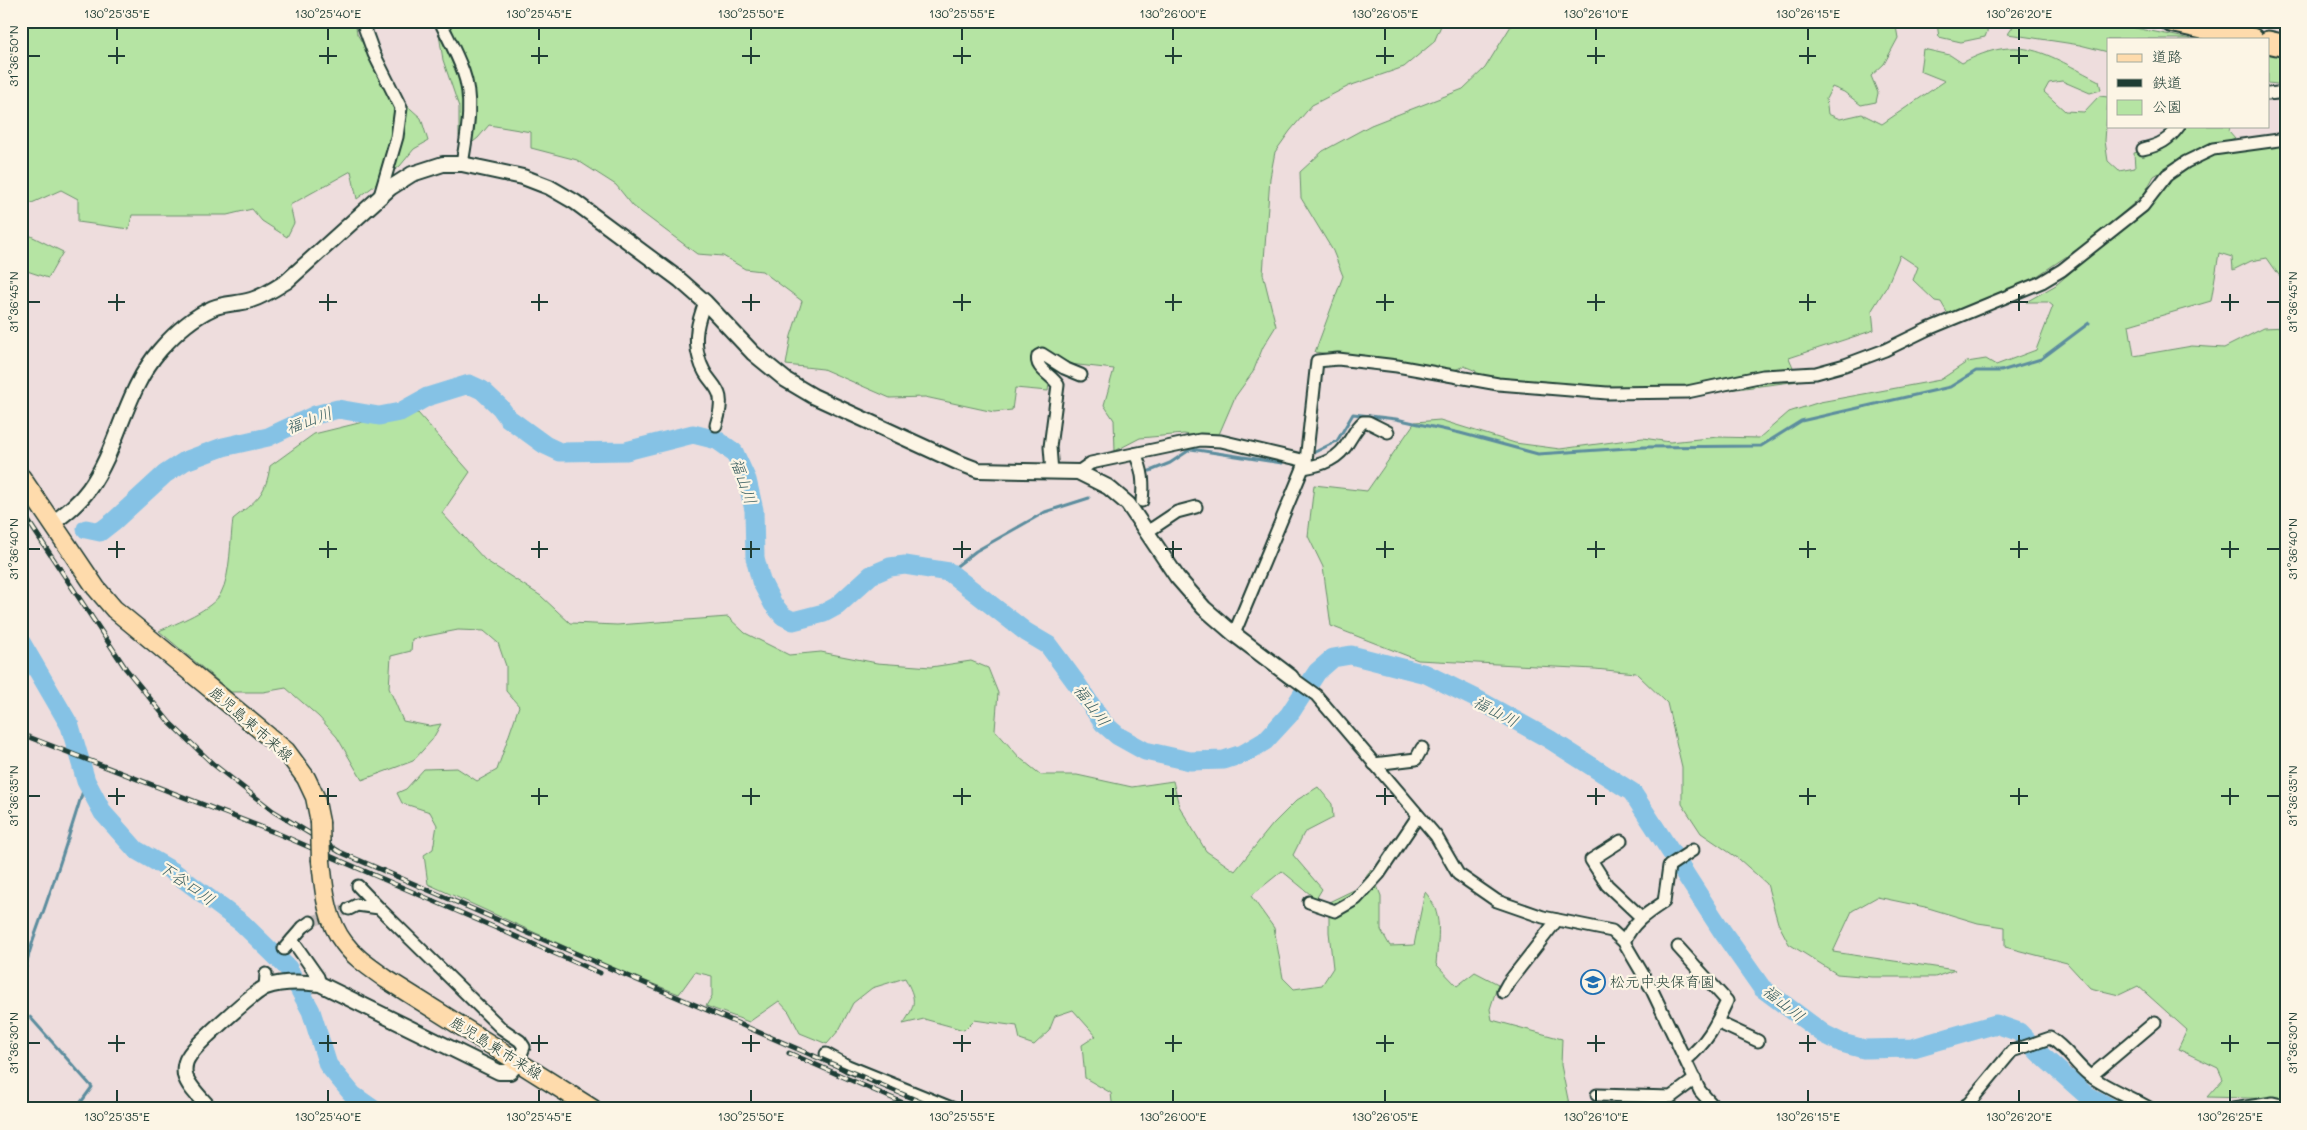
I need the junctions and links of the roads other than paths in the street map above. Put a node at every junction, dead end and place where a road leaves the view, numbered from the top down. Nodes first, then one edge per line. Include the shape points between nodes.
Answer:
1 (362, 21) edge
2 (440, 21) edge
3 (2171, 21) edge
4 (2248, 38) edge
5 (2270, 42) edge
6 (2286, 46) edge
7 (2286, 92) edge
8 (2270, 94) edge
9 (2178, 128) edge
10 (2286, 139) edge
11 (2143, 149) dead end
12 (462, 164) junction
13 (379, 199) junction
14 (705, 302) junction
15 (1081, 374) dead end
16 (716, 425) dead end
17 (1388, 432) dead end
18 (1135, 454) junction
19 (1305, 464) junction
20 (1052, 472) junction
21 (1078, 472) junction
22 (21, 477) edge
23 (1142, 501) dead end
24 (1196, 507) dead end
25 (53, 523) junction
26 (1147, 532) junction
27 (1234, 634) junction
28 (1291, 677) joint
29 (1422, 748) dead end
30 (1374, 764) junction
31 (1418, 816) junction
32 (1621, 841) dead end
33 (1693, 850) dead end
34 (358, 886) dead end
35 (1309, 902) dead end
36 (379, 908) junction
37 (349, 909) tunnel mouth
38 (1641, 917) junction
39 (1557, 920) junction
40 (310, 922) tunnel mouth
41 (292, 940) junction
42 (1624, 942) junction
43 (1678, 946) dead end
44 (284, 949) dead end
45 (314, 983) junction
46 (1503, 992) dead end
47 (1718, 1022) junction
48 (2155, 1022) dead end
49 (1758, 1041) dead end
50 (826, 1054) dead end
51 (1686, 1060) junction
52 (518, 1062) junction
53 (2091, 1076) junction
54 (1695, 1079) junction
55 (1597, 1095) dead end
56 (2286, 1106) edge
57 (210, 1109) edge
58 (594, 1109) edge
59 (954, 1109) edge
60 (1716, 1109) edge
61 (1960, 1109) edge
62 (2151, 1109) edge
63 (2233, 1109) edge

1 - 13 street via 401,108 397,137
2 - 12 street via 464,73 469,102
3 - 4 highway
5 - 6 highway
7 - 8 street
9 - 11 street via 2160,145
10 - 19 street via 2213,148 2167,175 2143,206 2042,282 1885,350 1816,373 1763,376 1687,392 1607,393 1498,384 1338,359 1317,361
12 - 13 street via 443,164 412,174
12 - 14 street via 549,187 575,202
13 - 25 street via 281,285 250,300 215,307 179,331 149,364 138,383 89,490
14 - 16 street via 696,340 699,360 720,393
14 - 20 street via 769,367 813,396 978,470
15 - 20 street via 1042,354 1038,356 1039,366 1058,385 1050,447
17 - 19 street via 1363,422 1339,454 1319,466
18 - 19 street via 1200,440 1221,441
18 - 21 street via 1091,463
18 - 23 street via 1144,480
19 - 27 street
20 - 21 street
21 - 26 street via 1108,487 1128,504
22 - 25 main road, 鹿児島東市来線
24 - 26 street via 1177,512
25 - 52 main road, 鹿児島東市来線, bridge via 96,588 114,609 286,751 306,778 316,797 328,910 343,943 356,957 386,978
26 - 27 street via 1177,577 1204,608
27 - 28 street
28 - 30 street via 1316,695
29 - 30 street via 1416,760
30 - 31 street
31 - 35 street via 1379,874 1356,899 1335,911
31 - 39 street via 1436,836 1458,874 1497,901
32 - 38 street via 1592,860 1606,885
33 - 38 street via 1669,866 1664,902
34 - 36 street
36 - 37 street via 357,905
36 - 52 street via 497,1024 520,1042 524,1047
38 - 42 street via 1630,928
39 - 42 street via 1612,931
39 - 46 street
40 - 41 street
41 - 44 street
41 - 45 street via 318,978
42 - 51 street via 1651,988
43 - 47 street via 1727,1002
45 - 52 street via 498,1072 510,1072
45 - 57 street via 269,982 188,1058 185,1075
47 - 49 street
47 - 51 street via 1701,1047
48 - 53 street
50 - 59 street
51 - 54 street
52 - 58 main road, 鹿児島東市来線
53 - 61 street via 2050,1038 2012,1050
53 - 62 street
54 - 55 street via 1671,1097
54 - 60 street via 1700,1091
56 - 63 street via 2273,1103

